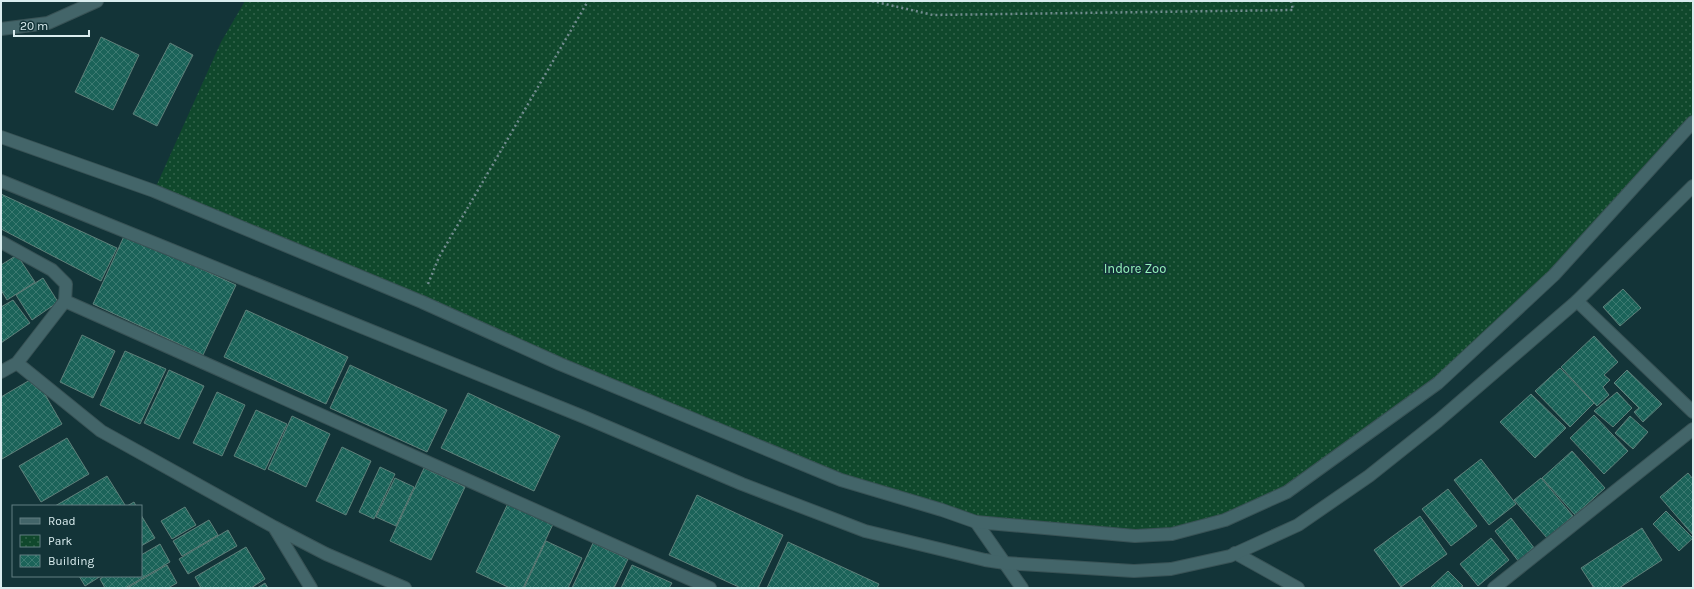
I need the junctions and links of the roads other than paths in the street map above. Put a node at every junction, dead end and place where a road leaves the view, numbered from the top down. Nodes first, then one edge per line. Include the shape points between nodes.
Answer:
1 (97, 1) edge
2 (1, 29) edge
3 (1693, 122) edge
4 (1, 137) edge
5 (1, 181) edge
6 (1692, 190) edge
7 (1, 242) edge
8 (65, 301) junction
9 (1577, 301) junction
10 (17, 363) junction
11 (1, 372) edge
12 (1693, 412) edge
13 (1693, 429) edge
14 (976, 522) junction
15 (274, 528) junction
16 (1235, 553) junction
17 (1005, 563) junction
18 (311, 588) edge
19 (405, 588) edge
20 (710, 588) edge
21 (1022, 588) edge
22 (1298, 588) edge
23 (1494, 588) edge

1 - 2 main road via 48,23
3 - 14 main road via 1554,275 1438,383 1287,492 1225,520 1172,534 1135,536
4 - 14 main road via 154,192 422,302 560,364 841,480
5 - 17 main road via 584,417 764,493 865,531
6 - 9 main road
7 - 8 main road via 52,270 66,284
8 - 10 main road
8 - 20 main road
9 - 12 main road
9 - 16 main road via 1438,421 1369,476 1298,525
10 - 11 main road
10 - 15 main road via 101,431
13 - 23 main road
14 - 17 main road
15 - 18 main road
15 - 19 main road
16 - 17 main road via 1171,569 1141,570
16 - 22 main road
17 - 21 main road

